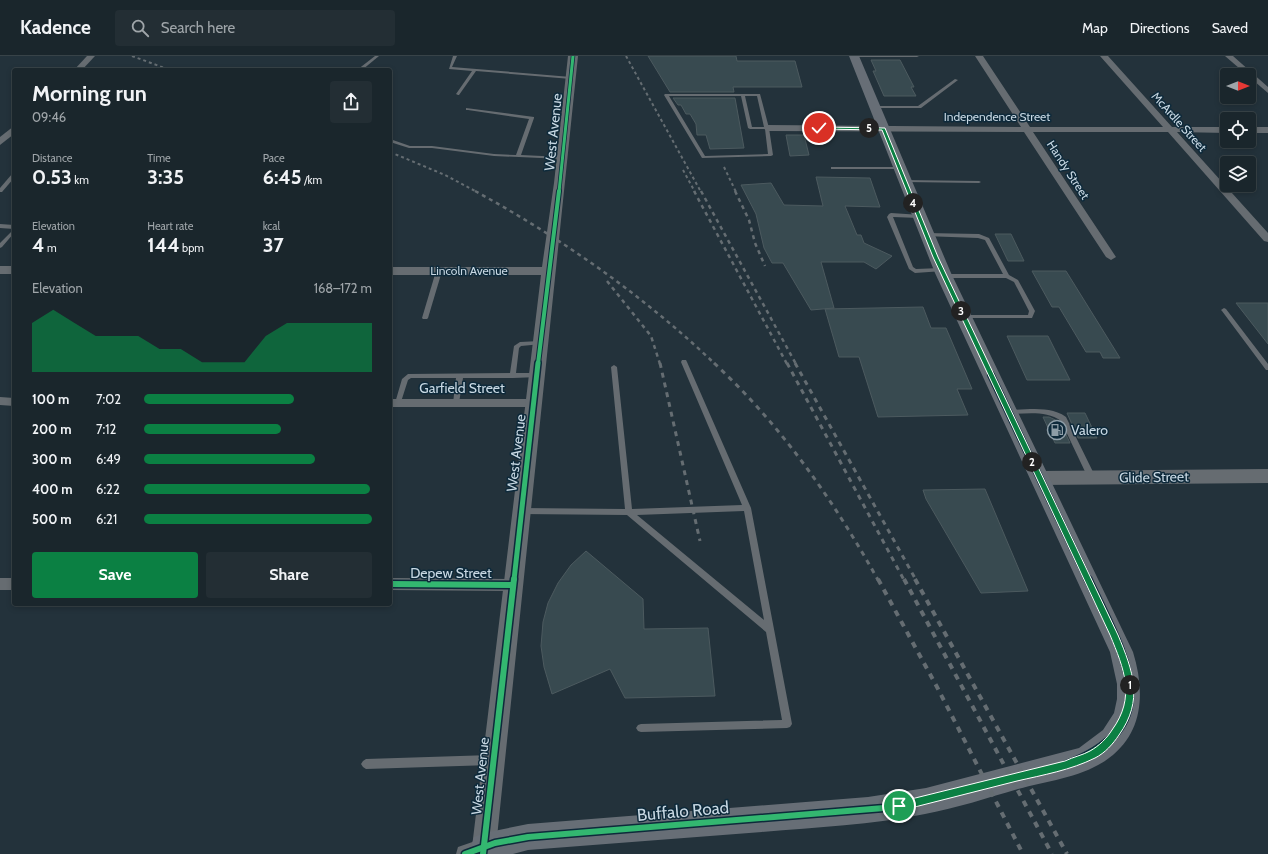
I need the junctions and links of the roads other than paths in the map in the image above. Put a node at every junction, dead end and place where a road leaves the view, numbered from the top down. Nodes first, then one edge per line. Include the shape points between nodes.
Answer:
1 (91, 56) edge
2 (377, 56) edge
3 (455, 56) edge
4 (573, 56) edge
5 (845, 56) edge
6 (854, 56) edge
7 (857, 56) edge
8 (881, 56) edge
9 (907, 56) edge
10 (916, 56) edge
11 (979, 56) edge
12 (1104, 56) edge
13 (1229, 56) edge
14 (80, 68) edge
15 (362, 68) edge
16 (475, 70) junction
17 (571, 78) junction
18 (862, 78) junction
19 (956, 80) dead end
20 (1268, 91) edge
21 (458, 94) dead end
22 (743, 95) junction
23 (874, 107) junction
24 (468, 109) dead end
25 (767, 128) junction
26 (883, 128) junction
27 (1027, 129) junction
28 (1170, 130) junction
29 (1220, 130) edge
30 (1256, 130) edge
31 (1268, 130) edge
32 (12, 131) edge
33 (392, 141) edge
34 (0, 142) edge
35 (518, 156) junction
36 (563, 158) junction
37 (833, 168) dead end
38 (902, 175) junction
39 (12, 177) edge
40 (979, 182) dead end
41 (0, 191) edge
42 (918, 216) junction
43 (0, 226) edge
44 (12, 228) edge
45 (12, 231) edge
46 (926, 235) junction
47 (1268, 239) edge
48 (0, 246) edge
49 (1111, 258) dead end
50 (0, 270) edge
51 (12, 270) edge
52 (392, 271) edge
53 (440, 271) junction
54 (548, 271) junction
55 (943, 273) junction
56 (1007, 276) junction
57 (1224, 310) dead end
58 (964, 317) junction
59 (425, 318) dead end
60 (540, 343) junction
61 (684, 362) dead end
62 (614, 367) dead end
63 (1268, 368) edge
64 (537, 375) junction
65 (460, 376) junction
66 (513, 376) junction
67 (0, 402) edge
68 (12, 402) edge
69 (394, 403) edge
70 (456, 403) junction
71 (534, 403) junction
72 (1009, 412) junction
73 (1268, 476) edge
74 (1040, 478) junction
75 (1092, 478) junction
76 (746, 508) junction
77 (521, 511) junction
78 (630, 512) junction
79 (0, 584) edge
80 (12, 584) edge
81 (392, 584) edge
82 (512, 585) junction
83 (770, 630) junction
84 (641, 728) dead end
85 (493, 760) junction
86 (366, 764) dead end
87 (477, 852) edge

1 - 14 street
2 - 15 lane
3 - 16 lane via 450,68
4 - 17 street, West Avenue
5 - 18 main road, Buffalo Road
6 - 18 main road, Buffalo Road
7 - 8 lane
8 - 9 lane
9 - 10 lane
11 - 27 street, Handy Street
12 - 28 street, McArdle Street
13 - 20 street
16 - 17 lane
16 - 21 lane
17 - 36 street, West Avenue
18 - 23 main road, Buffalo Road
19 - 23 lane via 919,107
22 - 25 lane via 759,95
22 - 25 lane via 750,128
22 - 25 lane via 666,95 704,157 771,155
23 - 26 main road, Buffalo Road
24 - 35 lane via 532,118
25 - 26 street, Independence Street
26 - 27 street, Independence Street
26 - 38 main road, Buffalo Road
27 - 28 street, Independence Street
27 - 49 street, Handy Street
28 - 29 street, Independence Street
28 - 47 street, McArdle Street
30 - 31 street
32 - 34 street
33 - 35 lane via 409,147
35 - 36 lane
36 - 54 street, West Avenue
37 - 38 lane
38 - 40 lane
38 - 42 main road, Buffalo Road
39 - 41 lane
42 - 46 main road, Buffalo Road
42 - 55 lane via 890,217 911,268 915,271
43 - 44 lane
45 - 48 lane
46 - 55 main road, Buffalo Road
46 - 56 lane via 979,236 987,239
50 - 51 street
52 - 53 street, Lincoln Avenue
53 - 54 street, Lincoln Avenue
53 - 59 lane
54 - 60 street, West Avenue
55 - 56 lane
55 - 58 main road, Buffalo Road
56 - 58 lane via 1016,282 1032,311 1030,317
57 - 63 lane
58 - 72 main road, Buffalo Road
60 - 64 street, West Avenue
60 - 66 lane via 520,344 516,347
61 - 76 lane
62 - 78 lane
64 - 66 lane
64 - 71 street, West Avenue
65 - 66 lane
65 - 69 lane via 410,376 405,379
65 - 70 lane
67 - 68 street
69 - 70 street, Garfield Street
70 - 71 street, Garfield Street
71 - 77 street, West Avenue
72 - 74 main road, Buffalo Road
72 - 75 lane via 1048,412 1060,415
73 - 75 street, Glide Street
74 - 75 street, Glide Street
74 - 87 main road, Buffalo Road via 1114,635 1129,679 1130,703 1122,723 1109,742 1094,754 1065,765 899,806 542,836 505,841
76 - 78 lane
76 - 83 lane
77 - 78 lane
77 - 82 street, West Avenue
78 - 83 lane
79 - 80 street
81 - 82 street, Depew Street
82 - 85 street, West Avenue
83 - 84 lane via 787,724
85 - 86 lane
85 - 87 street, West Avenue

